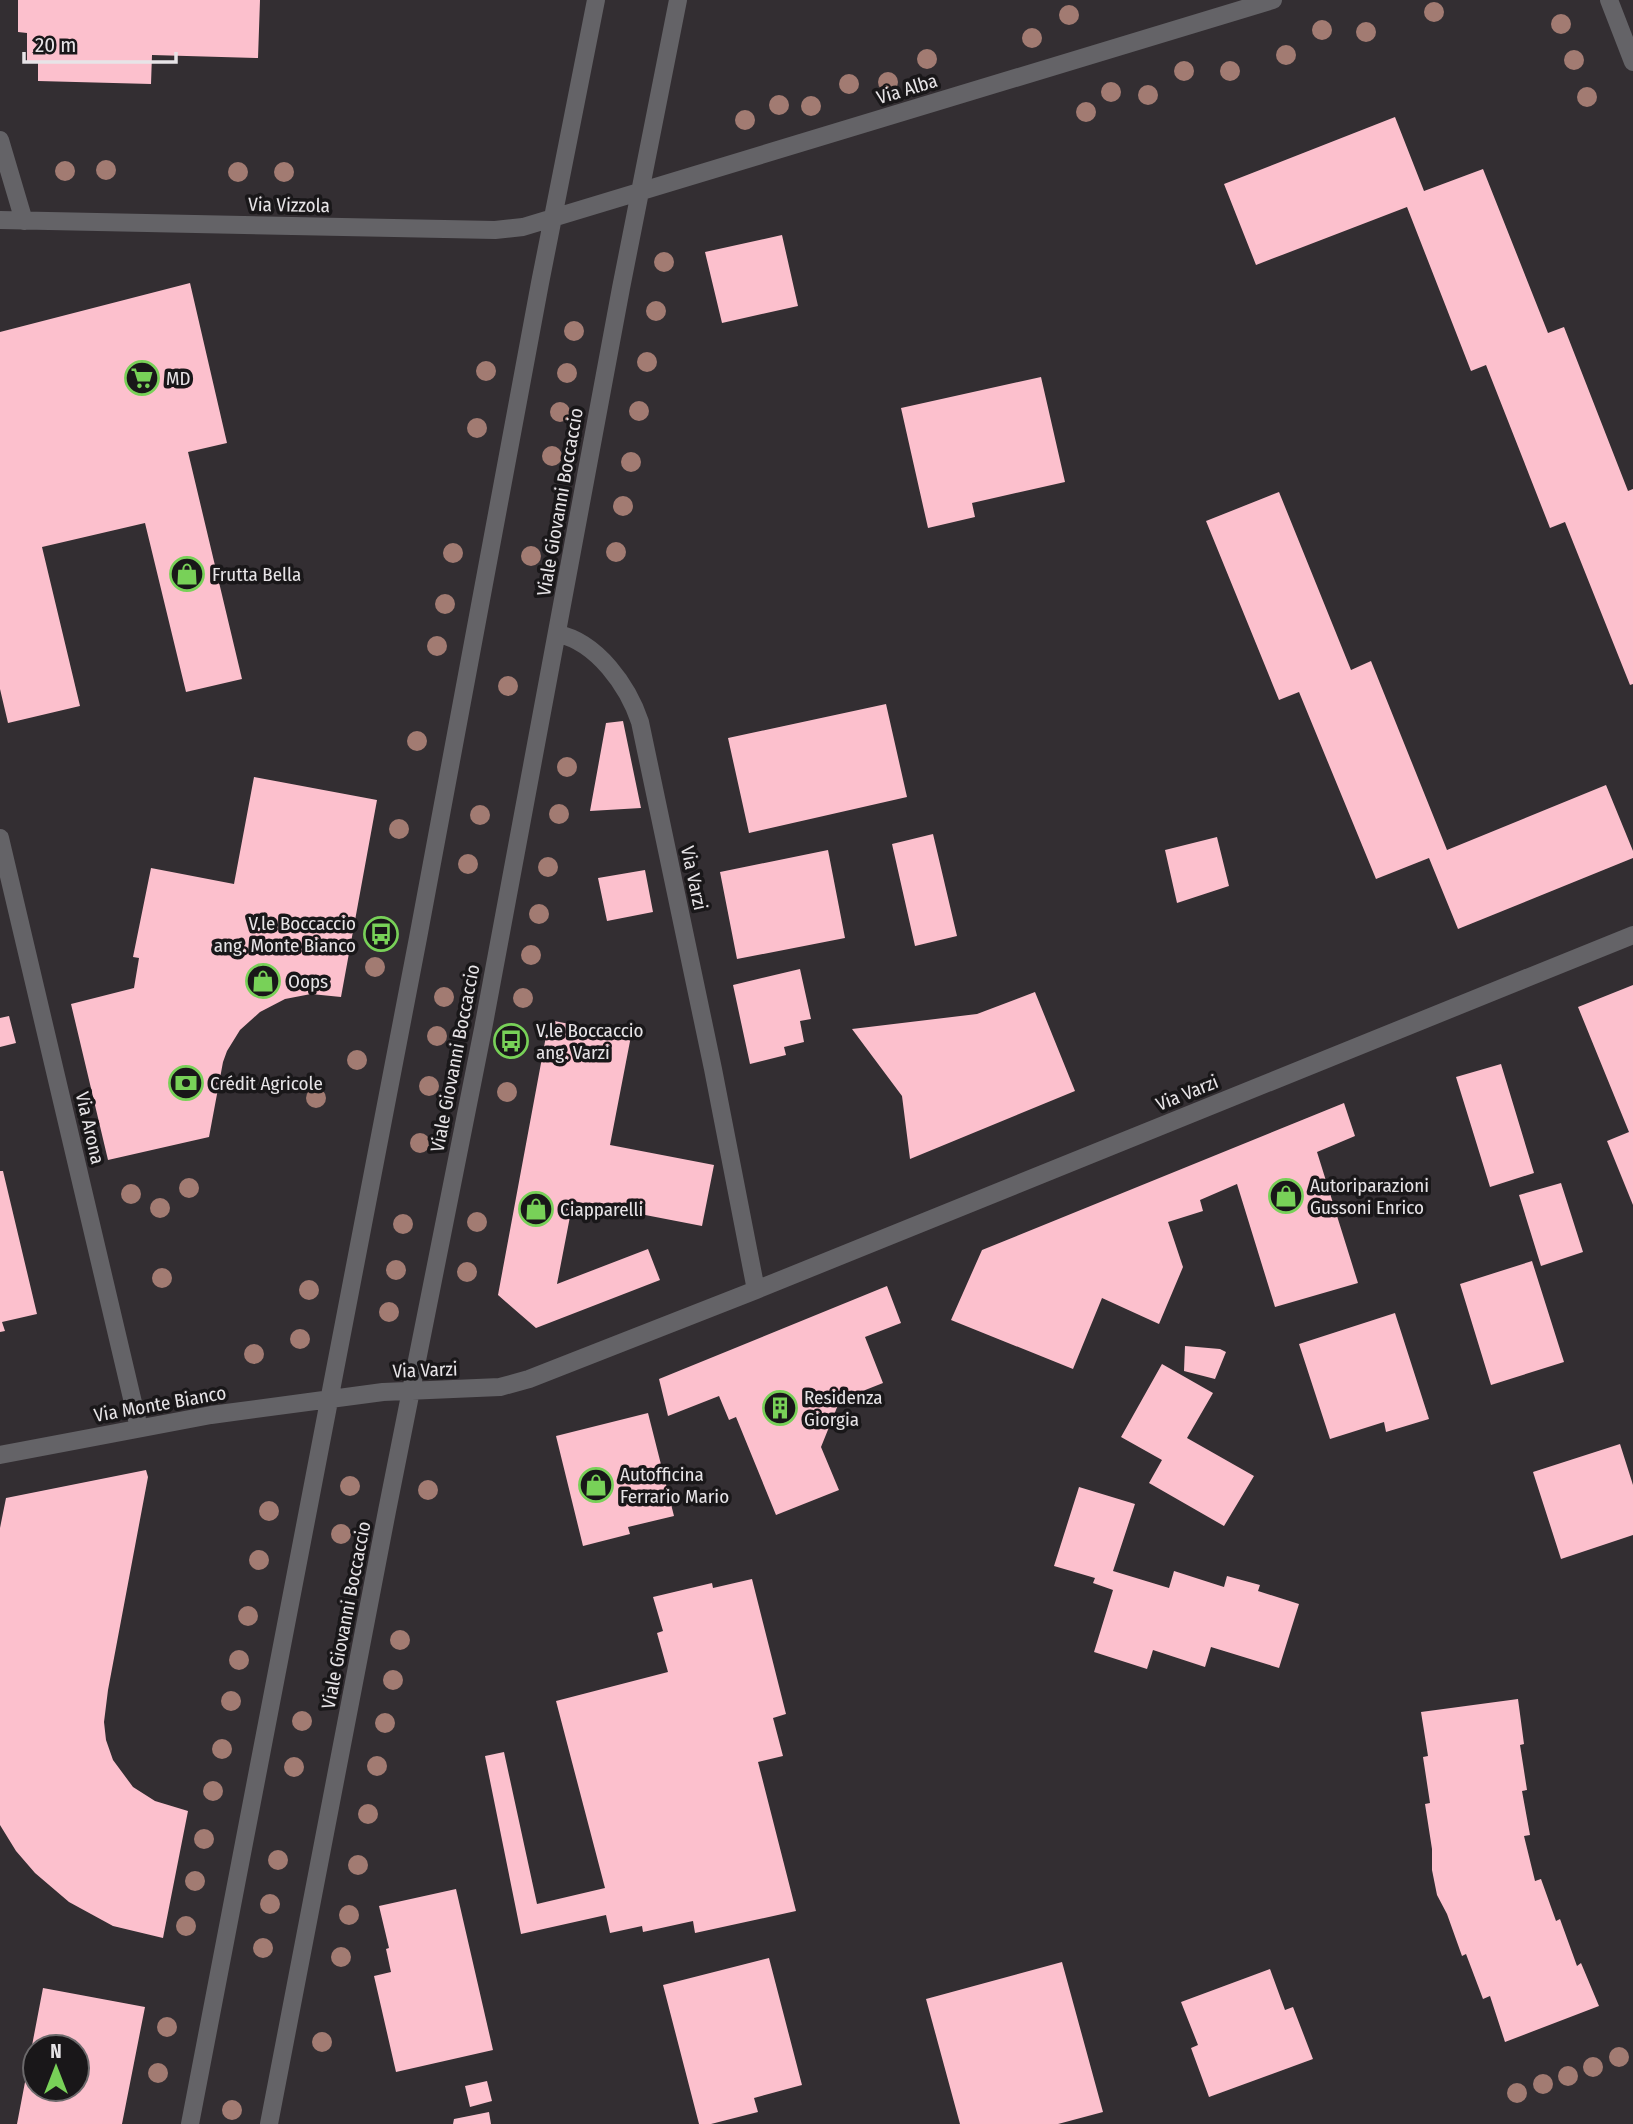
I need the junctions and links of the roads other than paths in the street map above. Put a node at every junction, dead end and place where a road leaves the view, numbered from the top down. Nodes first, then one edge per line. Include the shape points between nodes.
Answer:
1 (596, 0) edge
2 (678, 0) edge
3 (1273, 0) edge
4 (1609, 0) edge
5 (1633, 62) edge
6 (0, 140) edge
7 (639, 192) junction
8 (553, 219) junction
9 (0, 220) edge
10 (24, 221) junction
11 (558, 634) junction
12 (0, 838) edge
13 (1633, 935) edge
14 (756, 1290) junction
15 (411, 1391) junction
16 (329, 1399) junction
17 (139, 1428) junction
18 (0, 1455) edge
19 (190, 2124) edge
20 (269, 2124) edge

1 - 8 street
2 - 7 street, Viale Giovanni Boccaccio
3 - 7 street, Via Alba
4 - 5 street
6 - 10 street
7 - 8 street, Via Alba
7 - 11 street, Viale Giovanni Boccaccio
8 - 10 street, Via Vizzola via 495,230
8 - 16 street
9 - 10 street, Via Vizzola
11 - 14 street, Via Varzi via 586,646 605,664 629,697 639,722
11 - 15 street, Viale Giovanni Boccaccio
12 - 17 street, Via Arona
13 - 14 street, Via Varzi
14 - 15 street, Via Varzi via 529,1379 480,1389
15 - 16 street, Via Varzi
15 - 20 street, Viale Giovanni Boccaccio
16 - 17 street, Via Monte Bianco
16 - 19 street
17 - 18 street, Via Monte Bianco

